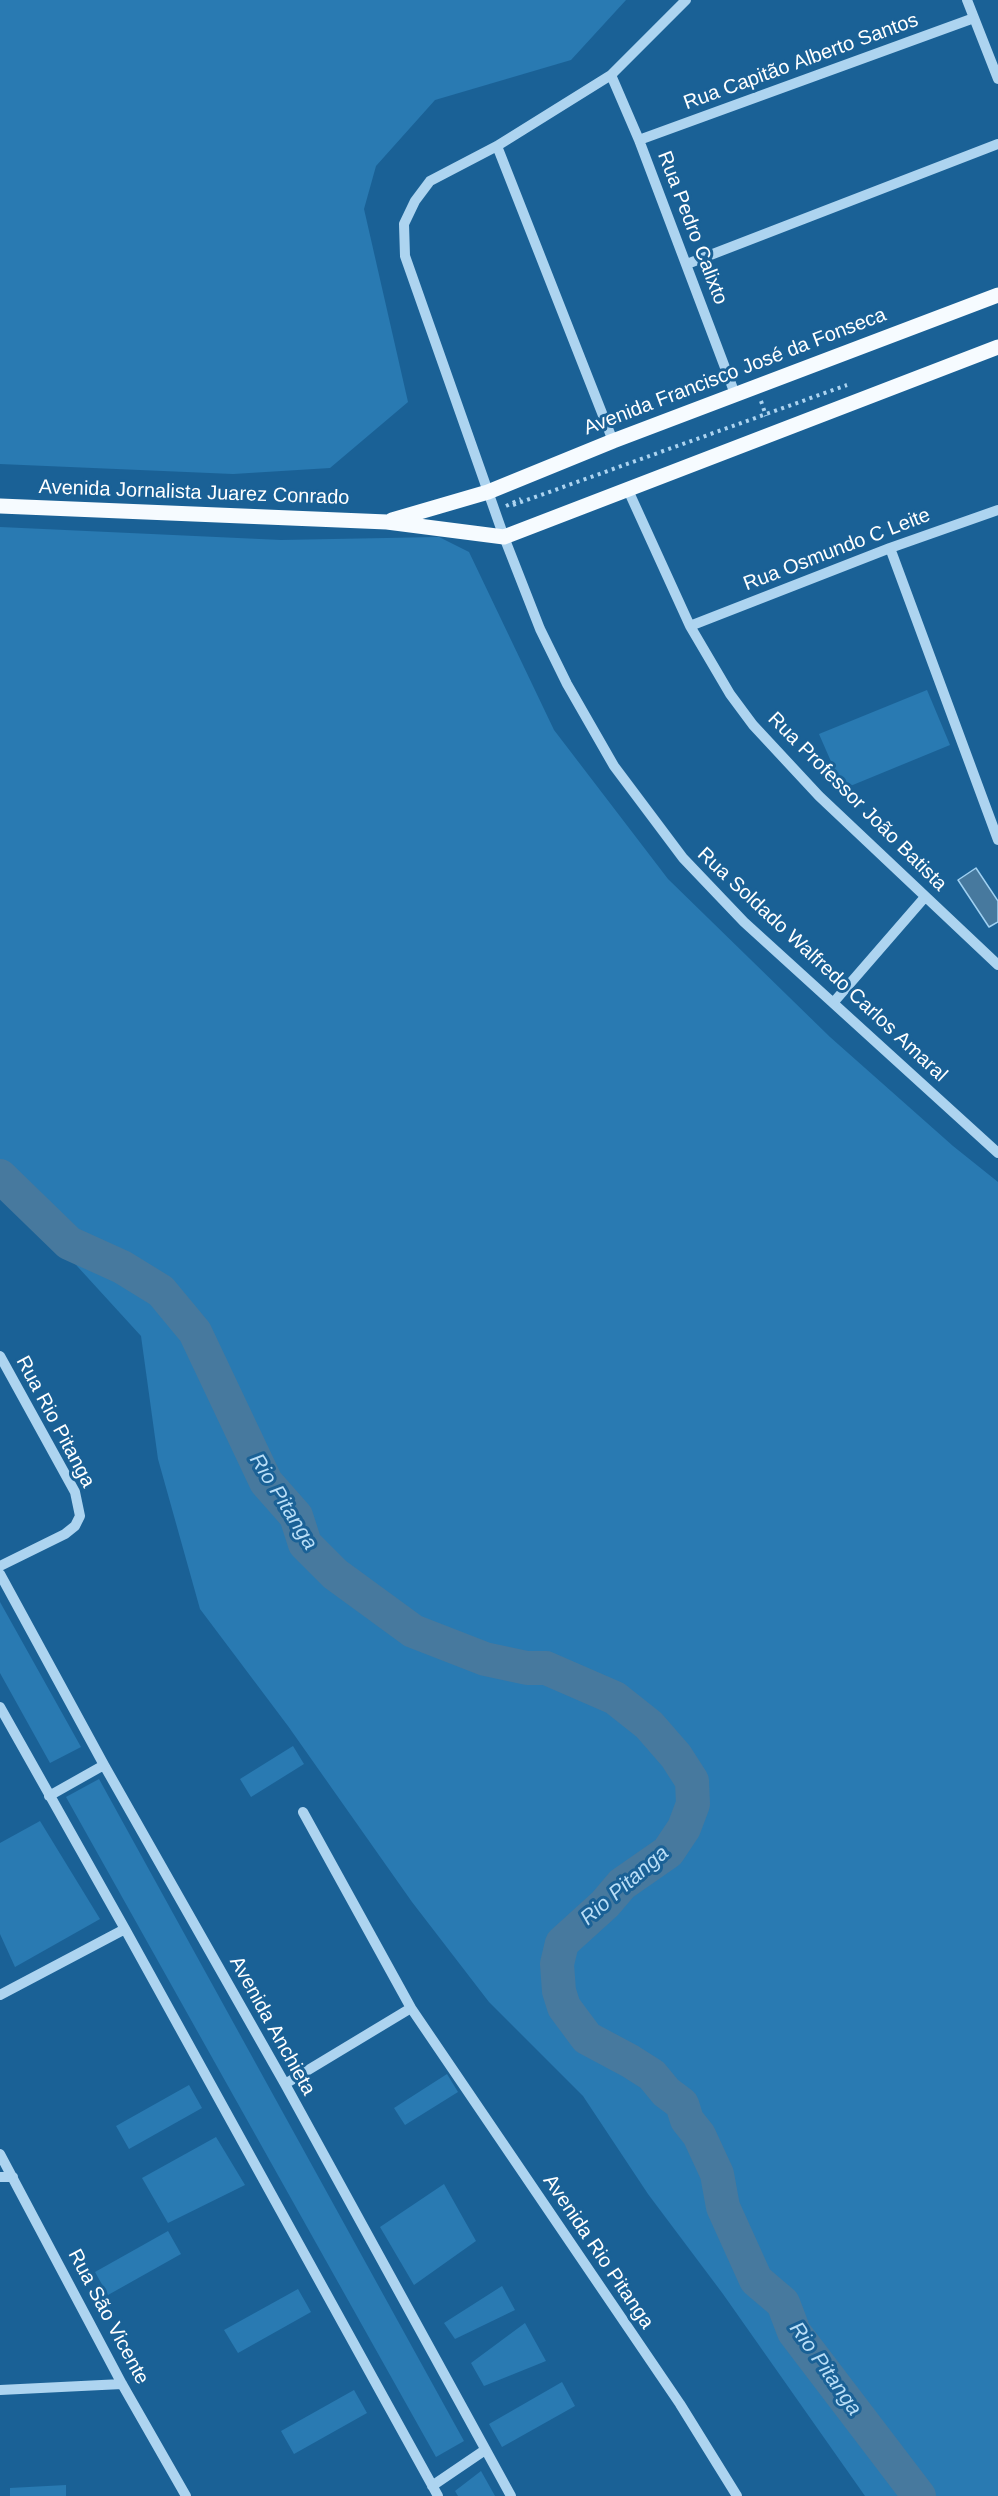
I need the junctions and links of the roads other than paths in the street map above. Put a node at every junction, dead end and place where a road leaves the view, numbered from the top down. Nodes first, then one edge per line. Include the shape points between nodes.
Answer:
1 (686, 0) edge
2 (967, 0) edge
3 (974, 18) junction
4 (611, 75) junction
5 (998, 79) edge
6 (639, 140) junction
7 (998, 144) edge
8 (497, 146) junction
9 (687, 264) junction
10 (998, 295) edge
11 (998, 347) edge
12 (735, 394) junction
13 (613, 441) junction
14 (628, 490) junction
15 (488, 492) junction
16 (0, 506) edge
17 (998, 510) edge
18 (387, 522) junction
19 (504, 537) junction
20 (890, 548) junction
21 (690, 626) junction
22 (998, 840) edge
23 (925, 897) junction
24 (998, 965) edge
25 (833, 1003) junction
26 (998, 1153) edge
27 (0, 1356) edge
28 (0, 1566) edge
29 (0, 1574) edge
30 (0, 1707) edge
31 (104, 1765) junction
32 (49, 1796) junction
33 (303, 1812) dead end
34 (125, 1929) junction
35 (0, 1995) edge
36 (411, 2008) junction
37 (285, 2084) junction
38 (0, 2154) edge
39 (0, 2177) edge
40 (14, 2177) junction
41 (122, 2384) junction
42 (0, 2390) edge
43 (486, 2450) junction
44 (435, 2491) edge
45 (186, 2496) edge
46 (511, 2496) edge
47 (737, 2496) edge

1 - 4 street, Rua Soldado Walfredo Carlos Amaral
2 - 3 street
3 - 5 street
3 - 6 street, Rua Capitão Alberto Santos
4 - 6 street, Rua Pedro Calixto
4 - 8 street, Rua Soldado Walfredo Carlos Amaral
6 - 9 street, Rua Pedro Calixto
7 - 9 street
8 - 13 street
8 - 15 street, Rua Soldado Walfredo Carlos Amaral via 430,181 415,201 403,234 410,272
9 - 12 street, Rua Pedro Calixto
10 - 12 main road, Avenida Francisco José da Fonseca
11 - 14 main road
12 - 13 main road, Avenida Francisco José da Fonseca
13 - 15 main road, Avenida Francisco José da Fonseca
14 - 19 main road
14 - 21 street, Rua Professor João Batista
15 - 18 main road, Avenida Jornalista Juarez Conrado
15 - 19 street, Rua Soldado Walfredo Carlos Amaral
16 - 18 main road, Avenida Jornalista Juarez Conrado
17 - 20 street, Rua Osmundo C Leite
18 - 19 main road, Avenida Jornalista Juarez Conrado
19 - 25 street, Rua Soldado Walfredo Carlos Amaral via 540,629 614,766 682,858 744,922
20 - 21 street, Rua Osmundo C Leite
20 - 22 street
21 - 23 street, Rua Professor João Batista via 753,725 791,768
23 - 24 street, Rua Professor João Batista
23 - 25 street
25 - 26 street, Rua Soldado Walfredo Carlos Amaral
27 - 28 street, Rua Rio Pitanga via 75,1492 80,1516 65,1534
29 - 31 street, Avenida Anchieta
30 - 32 street
31 - 32 street
31 - 37 street, Avenida Anchieta
32 - 34 street
33 - 36 street
34 - 35 street
34 - 44 street
36 - 37 street
36 - 47 street, Avenida Rio Pitanga via 680,2404
37 - 43 street, Avenida Anchieta
38 - 40 street, Rua São Vicente
39 - 40 street
40 - 41 street, Rua São Vicente
41 - 42 street
41 - 45 street, Rua São Vicente
43 - 44 street
43 - 46 street, Avenida Anchieta

